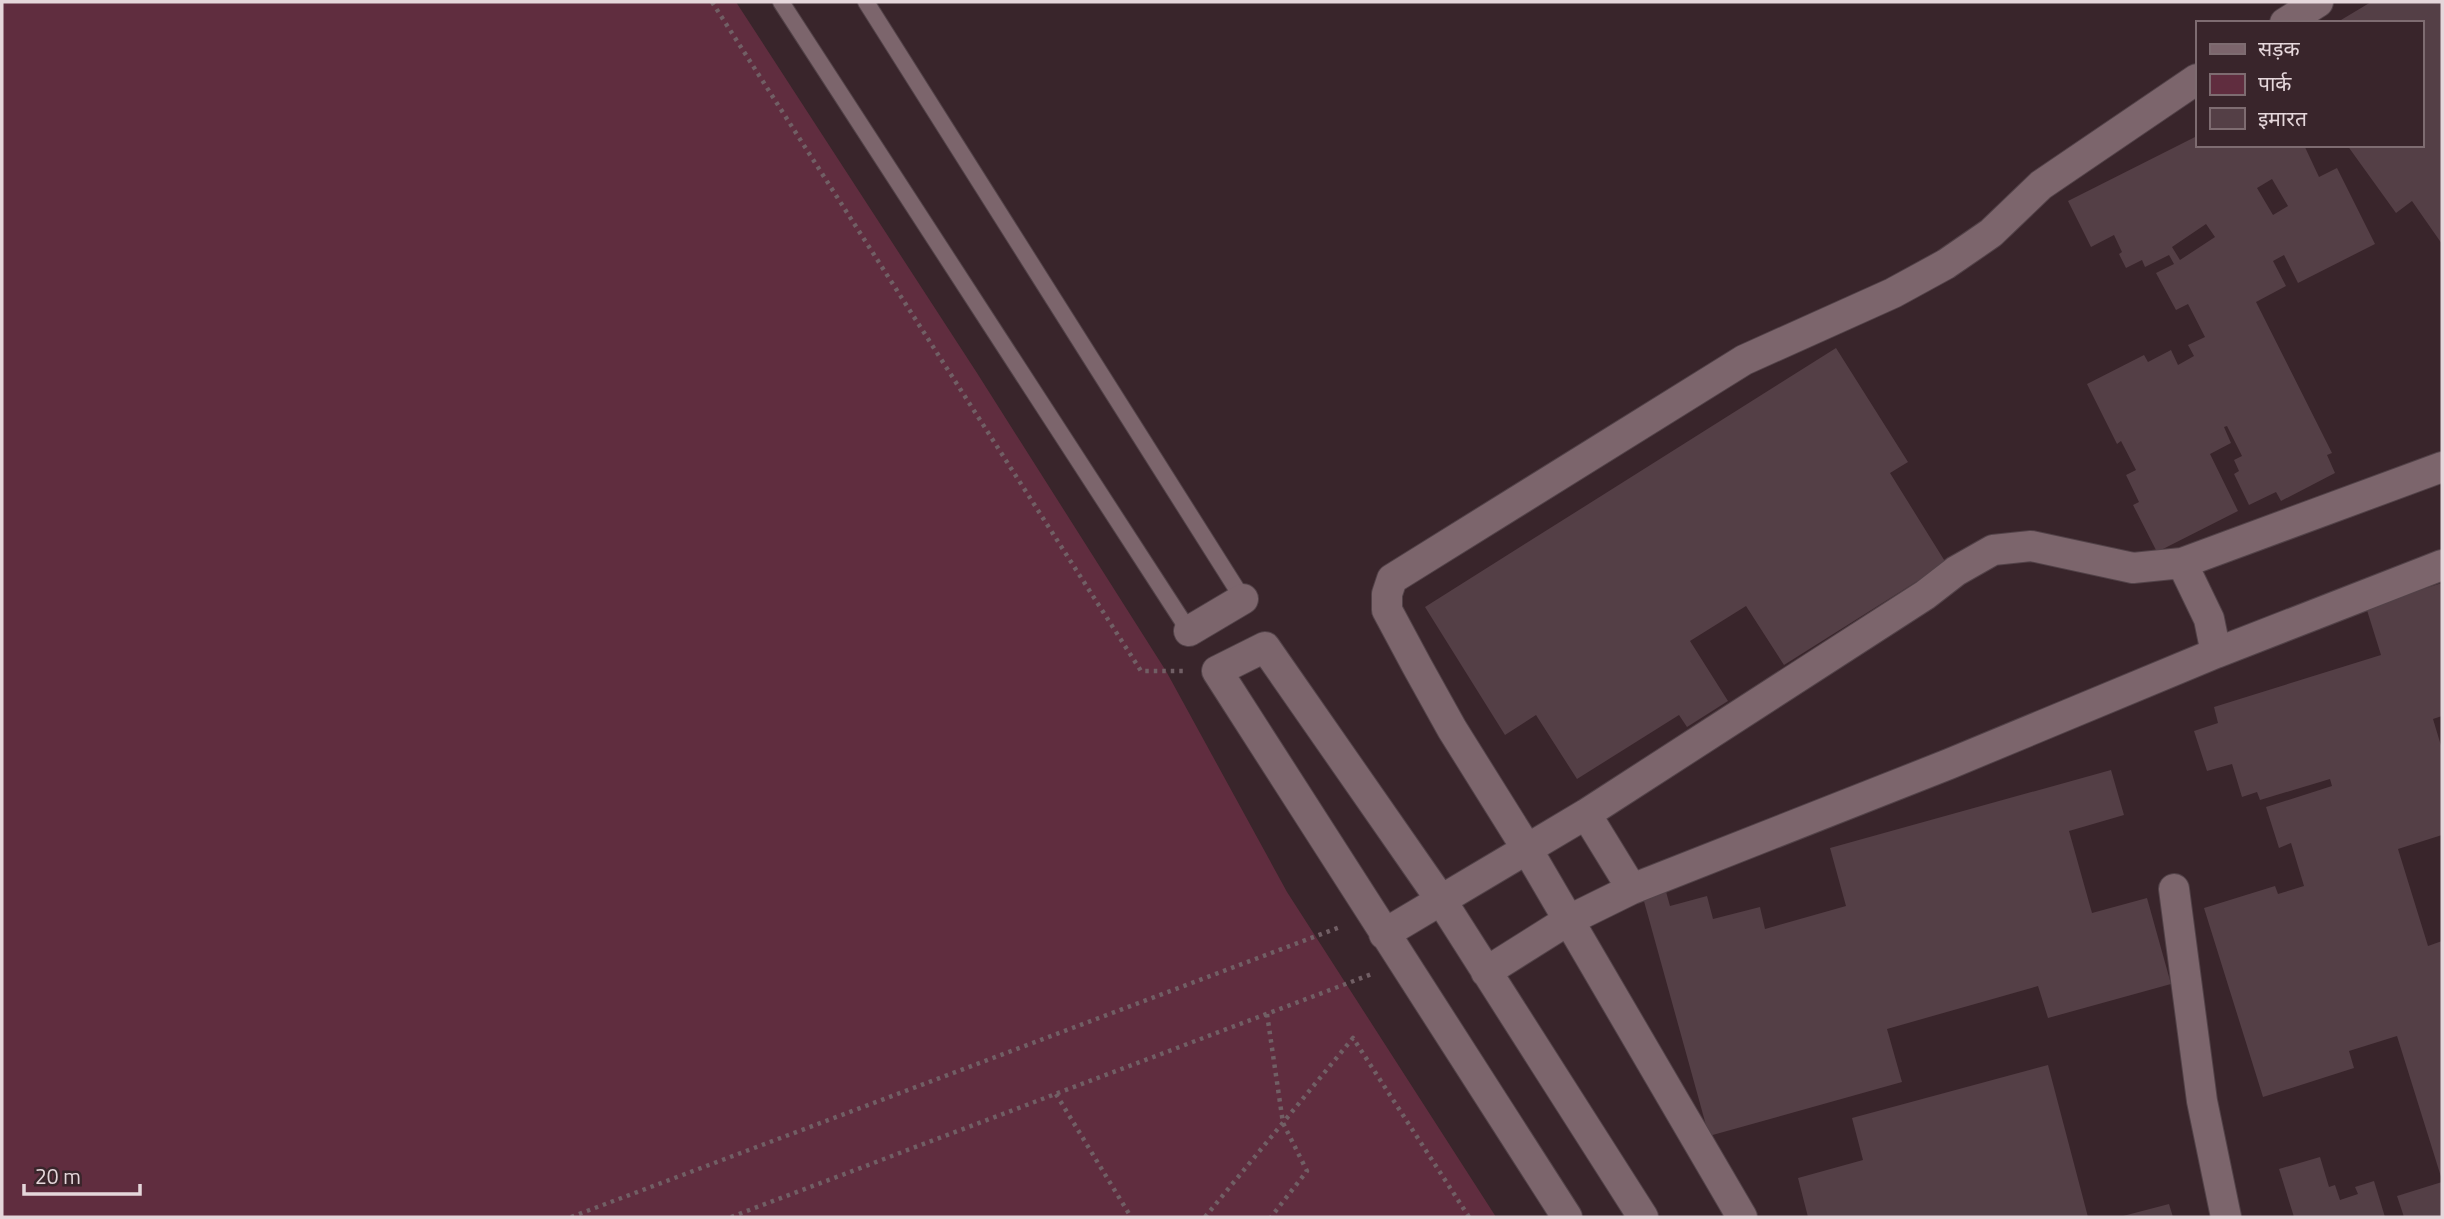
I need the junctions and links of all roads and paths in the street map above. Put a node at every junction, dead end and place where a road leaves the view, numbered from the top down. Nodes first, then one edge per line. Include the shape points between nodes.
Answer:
1 (712, 2) edge
2 (781, 2) edge
3 (866, 2) edge
4 (2318, 2) edge
5 (2288, 21) edge
6 (2196, 80) edge
7 (2442, 467) edge
8 (2182, 563) junction
9 (2442, 565) edge
10 (1243, 599) joint
11 (1189, 631) joint
12 (2216, 653) junction
13 (1217, 671) junction
14 (1586, 814) junction
15 (1527, 849) junction
16 (1632, 889) junction
17 (2174, 889) dead end
18 (1441, 900) junction
19 (1567, 921) junction
20 (1378, 924) junction
21 (1403, 963) junction
22 (1486, 972) junction
23 (1267, 1014) junction
24 (1056, 1094) junction
25 (1283, 1123) junction
26 (571, 1217) edge
27 (731, 1217) edge
28 (1132, 1217) edge
29 (1205, 1217) edge
30 (1271, 1217) edge
31 (1469, 1217) edge
32 (1567, 1217) edge
33 (1643, 1217) edge
34 (1741, 1217) edge
35 (2226, 1217) edge

1 - 13 path via 1141,671
2 - 11 lane
3 - 10 lane
4 - 5 street
6 - 15 street via 2040,185 1991,233 1946,264 1744,360 1392,579 1387,610 1452,729
7 - 8 street
8 - 12 street via 2209,619
8 - 14 street via 2133,568 2031,546 1993,550
9 - 12 street
10 - 11 street
12 - 16 street
13 - 18 street via 1265,647
13 - 20 street
14 - 15 street
14 - 16 street
15 - 18 street
15 - 19 street
16 - 19 street
17 - 35 street via 2202,1101
18 - 20 street
18 - 22 street
19 - 22 street
19 - 34 street
20 - 21 street
20 - 26 path
21 - 23 path
21 - 32 street
22 - 33 street
23 - 24 path
23 - 25 path
24 - 27 path
24 - 28 path
25 - 29 path
25 - 30 path via 1307,1171
25 - 31 path via 1353,1038

